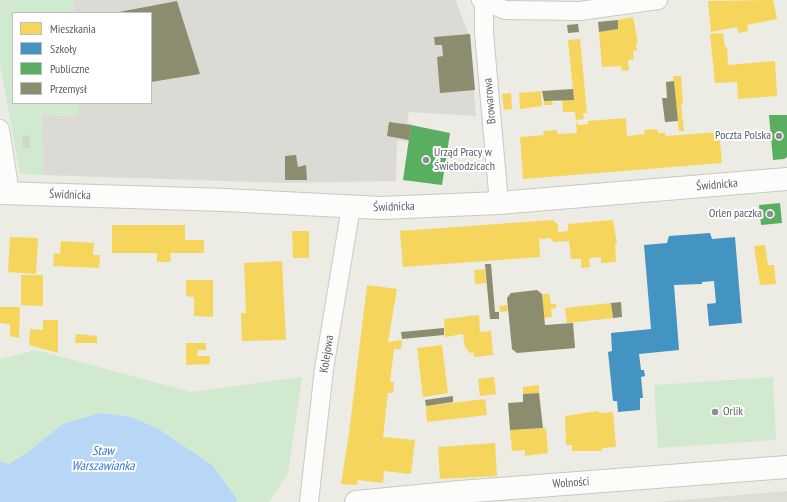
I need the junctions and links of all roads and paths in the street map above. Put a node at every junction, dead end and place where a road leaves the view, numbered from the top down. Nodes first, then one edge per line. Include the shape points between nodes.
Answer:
1 (658, 0) edge
2 (482, 1) edge
3 (0, 128) edge
4 (787, 179) edge
5 (5, 193) edge
6 (499, 203) junction
7 (351, 207) junction
8 (787, 467) edge
9 (309, 502) edge
10 (356, 502) edge

1 - 2 street via 580,12 505,10
2 - 6 street, Browarowa
3 - 5 street
4 - 6 street, Świdnicka
5 - 7 street, Świdnicka
6 - 7 street, Świdnicka
7 - 9 street, Kolejowa via 324,369
8 - 10 street, Wolności

